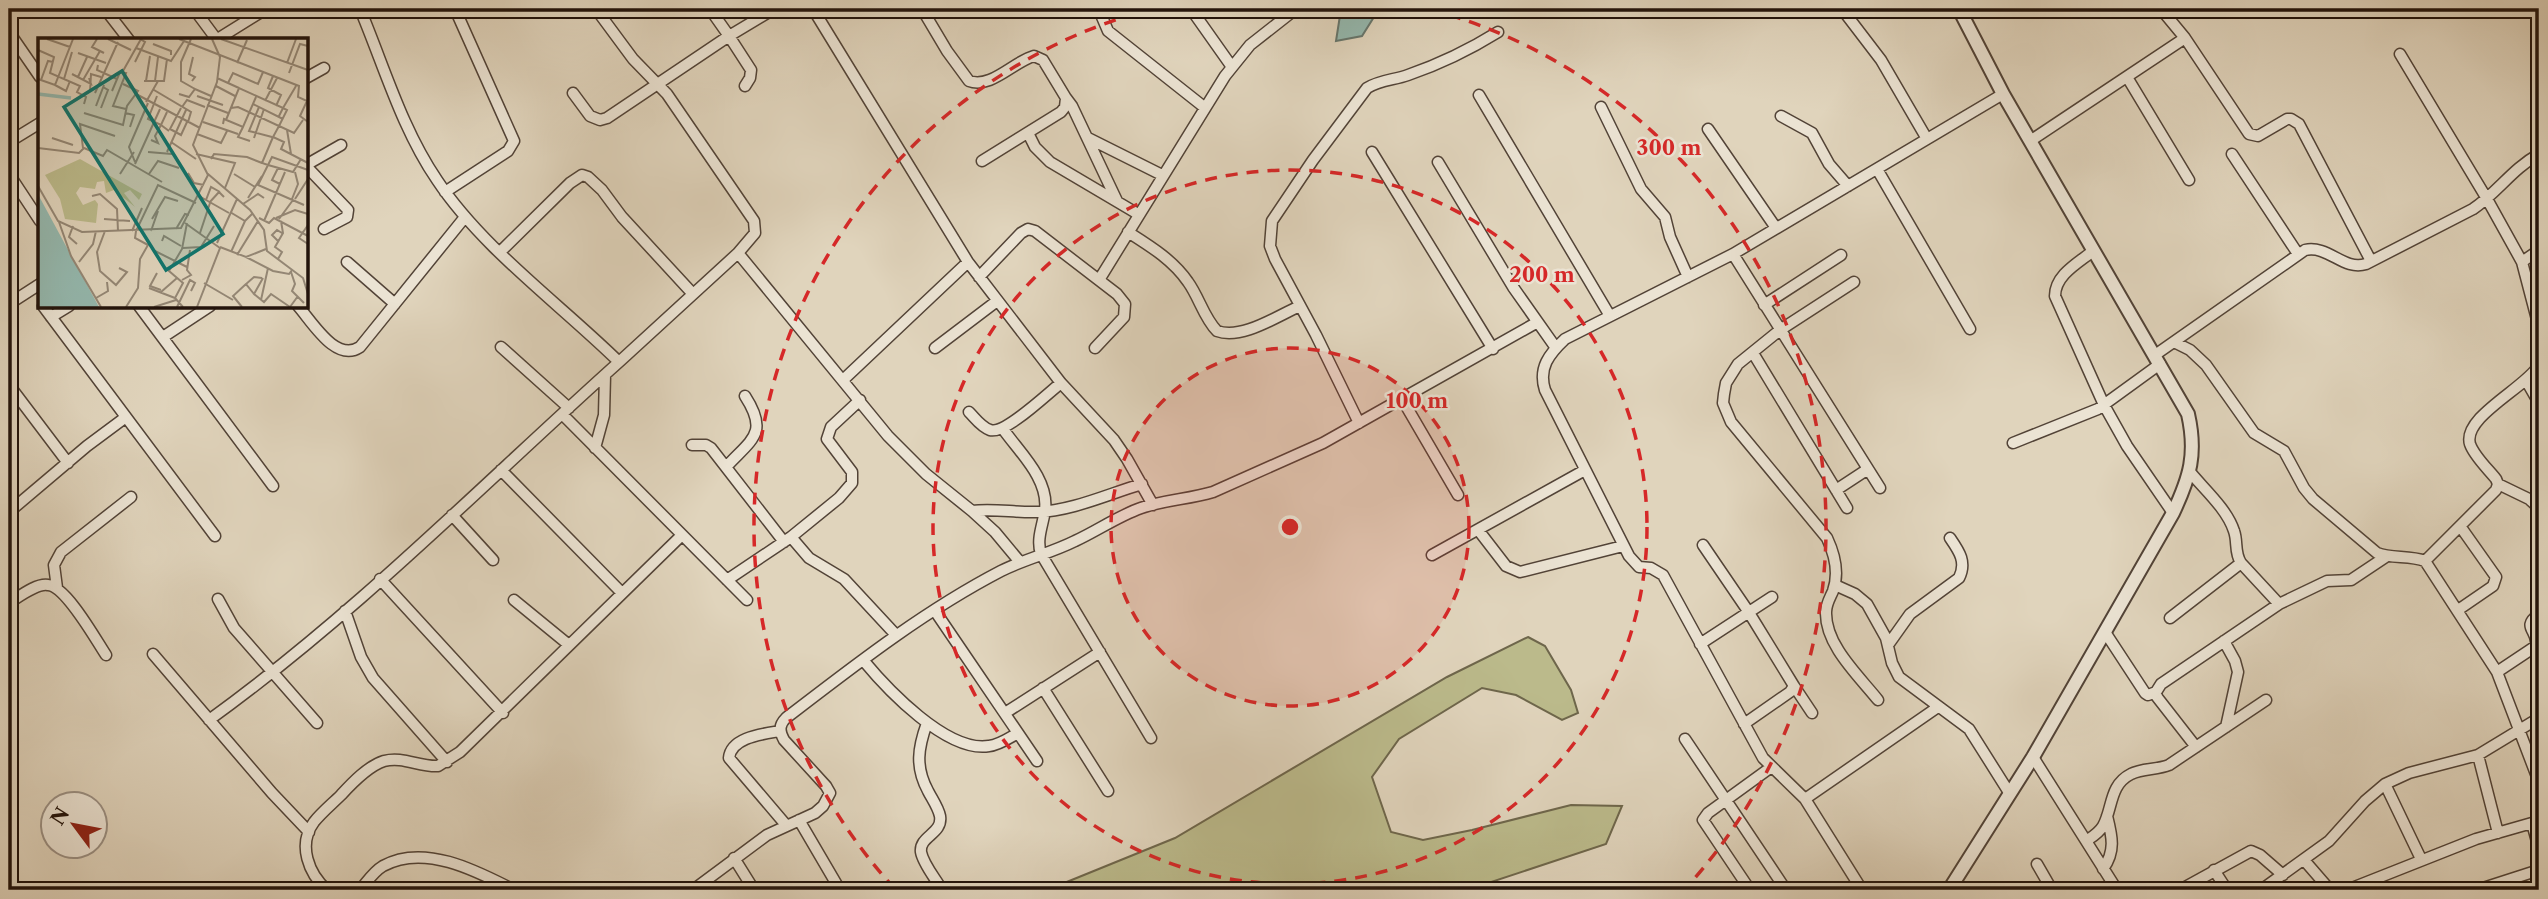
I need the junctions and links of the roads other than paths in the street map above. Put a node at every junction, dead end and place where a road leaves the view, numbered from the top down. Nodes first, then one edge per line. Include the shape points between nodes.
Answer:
1 (105, 9) edge
2 (194, 9) edge
3 (266, 9) edge
4 (360, 9) edge
5 (455, 9) edge
6 (596, 9) edge
7 (710, 9) edge
8 (774, 9) edge
9 (813, 9) edge
10 (922, 9) edge
11 (1108, 9) edge
12 (1191, 9) edge
13 (1842, 9) edge
14 (1960, 9) edge
15 (2161, 9) edge
16 (1292, 12) dead end
17 (9, 32) edge
18 (1498, 33) dead end
19 (729, 36) junction
20 (127, 38) edge
21 (215, 38) edge
22 (219, 38) edge
23 (2185, 38) junction
24 (2400, 54) dead end
25 (1232, 66) junction
26 (324, 68) dead end
27 (38, 74) edge
28 (308, 77) edge
29 (2127, 77) junction
30 (659, 85) junction
31 (745, 86) dead end
32 (573, 93) dead end
33 (1479, 94) dead end
34 (2003, 94) junction
35 (1066, 98) junction
36 (1204, 107) junction
37 (1601, 107) dead end
38 (1781, 116) dead end
39 (38, 124) edge
40 (1708, 129) dead end
41 (1028, 133) junction
42 (1087, 138) junction
43 (1927, 139) junction
44 (2030, 141) junction
45 (9, 142) edge
46 (341, 145) dead end
47 (1372, 152) dead end
48 (2232, 154) dead end
49 (2539, 154) edge
50 (982, 161) dead end
51 (1438, 162) dead end
52 (308, 165) edge
53 (308, 168) edge
54 (1877, 169) junction
55 (9, 174) edge
56 (1162, 175) junction
57 (2189, 180) dead end
58 (1848, 186) junction
59 (445, 192) junction
60 (2487, 199) junction
61 (1118, 202) junction
62 (1138, 215) junction
63 (38, 218) edge
64 (467, 220) junction
65 (324, 229) dead end
66 (1776, 229) junction
67 (1128, 232) junction
68 (2539, 250) edge
69 (2093, 251) junction
70 (500, 252) junction
71 (738, 253) junction
72 (1733, 254) junction
73 (2298, 254) junction
74 (1841, 255) dead end
75 (2371, 261) junction
76 (347, 262) dead end
77 (968, 262) junction
78 (2522, 262) junction
79 (979, 277) junction
80 (1688, 277) junction
81 (1099, 280) junction
82 (1854, 282) dead end
83 (36, 287) edge
84 (693, 294) junction
85 (997, 300) junction
86 (9, 304) edge
87 (395, 304) junction
88 (1765, 305) junction
89 (1300, 306) junction
90 (44, 308) edge
91 (66, 308) edge
92 (141, 308) edge
93 (208, 308) edge
94 (300, 308) edge
95 (1611, 316) junction
96 (51, 317) junction
97 (1536, 323) junction
98 (2539, 327) edge
99 (1780, 330) junction
100 (1970, 330) dead end
101 (163, 337) junction
102 (2174, 342) junction
103 (501, 347) dead end
104 (935, 348) dead end
105 (1095, 348) dead end
106 (1556, 348) junction
107 (1493, 349) junction
108 (1752, 353) junction
109 (2157, 359) junction
110 (619, 362) junction
111 (2539, 365) edge
112 (605, 375) junction
113 (843, 380) junction
114 (2527, 382) junction
115 (1061, 383) junction
116 (9, 385) edge
117 (746, 396) dead end
118 (1402, 399) junction
119 (860, 400) junction
120 (2539, 403) edge
121 (2104, 405) junction
122 (565, 411) junction
123 (969, 412) dead end
124 (126, 417) junction
125 (1359, 424) junction
126 (1003, 429) junction
127 (2013, 443) dead end
128 (692, 445) dead end
129 (596, 448) junction
130 (68, 463) junction
131 (727, 467) junction
132 (1868, 469) junction
133 (501, 470) junction
134 (1585, 470) junction
135 (2190, 472) junction
136 (1142, 484) junction
137 (2498, 484) junction
138 (273, 486) dead end
139 (1880, 488) dead end
140 (1836, 490) junction
141 (1458, 495) dead end
142 (131, 497) dead end
143 (1153, 505) junction
144 (10, 508) edge
145 (1847, 508) dead end
146 (2539, 508) edge
147 (972, 511) junction
148 (1045, 511) junction
149 (2172, 513) junction
150 (452, 515) junction
151 (2460, 526) junction
152 (1479, 531) junction
153 (682, 535) junction
154 (215, 536) dead end
155 (1950, 538) dead end
156 (787, 539) junction
157 (1703, 545) dead end
158 (1623, 546) junction
159 (1041, 554) junction
160 (1433, 555) dead end
161 (2387, 556) junction
162 (493, 560) dead end
163 (2425, 561) junction
164 (1020, 562) junction
165 (2241, 563) junction
166 (380, 579) junction
167 (727, 580) junction
168 (1835, 585) junction
169 (57, 588) junction
170 (622, 593) junction
171 (1772, 597) dead end
172 (218, 599) dead end
173 (514, 600) dead end
174 (747, 600) dead end
175 (9, 603) edge
176 (2279, 604) junction
177 (2458, 610) junction
178 (345, 611) junction
179 (935, 611) junction
180 (1748, 611) junction
181 (2539, 614) edge
182 (2170, 618) dead end
183 (2105, 632) junction
184 (896, 635) junction
185 (2224, 641) junction
186 (1700, 644) junction
187 (569, 645) junction
188 (1888, 645) junction
189 (1100, 652) junction
190 (153, 654) dead end
191 (106, 655) dead end
192 (863, 660) junction
193 (2497, 672) junction
194 (273, 674) junction
195 (1794, 686) junction
196 (1043, 688) junction
197 (2156, 692) junction
198 (1878, 700) dead end
199 (2266, 700) dead end
200 (1938, 707) junction
201 (503, 713) junction
202 (1005, 713) junction
203 (1812, 713) dead end
204 (2539, 718) edge
205 (209, 720) junction
206 (317, 723) dead end
207 (926, 723) junction
208 (1744, 724) junction
209 (2226, 727) junction
210 (2521, 729) junction
211 (780, 731) junction
212 (1018, 733) junction
213 (1151, 738) dead end
214 (1685, 739) dead end
215 (2196, 747) junction
216 (2478, 755) junction
217 (2033, 757) junction
218 (1037, 761) dead end
219 (447, 762) junction
220 (1770, 768) junction
221 (2539, 782) edge
222 (2385, 784) junction
223 (1108, 791) dead end
224 (2010, 794) junction
225 (1805, 799) junction
226 (1725, 801) junction
227 (2107, 816) junction
228 (799, 820) junction
229 (2536, 822) edge
230 (786, 825) junction
231 (309, 832) junction
232 (2498, 833) junction
233 (2086, 841) junction
234 (2539, 849) edge
235 (734, 858) junction
236 (2421, 859) junction
237 (2304, 860) junction
238 (2037, 864) dead end
239 (2103, 869) junction
240 (2214, 870) junction
241 (2539, 870) edge
242 (2283, 875) junction
243 (327, 890) edge
244 (360, 890) edge
245 (514, 890) edge
246 (693, 890) edge
247 (754, 890) edge
248 (840, 890) edge
249 (942, 890) edge
250 (1750, 890) edge
251 (1786, 890) edge
252 (1862, 890) edge
253 (1950, 890) edge
254 (2052, 890) edge
255 (2117, 890) edge
256 (2180, 890) edge
257 (2227, 890) edge
258 (2261, 890) edge
259 (2330, 890) edge
260 (2347, 890) edge
261 (2477, 890) edge

1 - 20 street
2 - 21 street
3 - 22 street
4 - 59 street via 420,151
5 - 59 street via 514,141 508,151
6 - 30 street
7 - 19 street
8 - 19 street
9 - 77 street
10 - 35 street via 969,81 980,83 1034,56 1043,60
11 - 36 street via 1102,17 1108,31
12 - 25 street
13 - 43 street via 1874,49
14 - 34 street
15 - 23 street
16 - 25 street via 1262,33
17 - 27 street
18 - 89 street via 1450,59 1375,83 1339,123 1278,211 1269,233 1275,259
19 - 30 street
19 - 31 street via 751,70
23 - 29 street
23 - 75 street via 2249,134 2258,136 2287,119 2299,124
24 - 60 street
25 - 36 street
26 - 28 street
29 - 44 street
29 - 57 street
30 - 32 street via 600,120 590,116
30 - 71 street via 754,221 755,233
33 - 95 street
34 - 43 street
34 - 44 street
35 - 41 street via 1060,112
35 - 42 street
36 - 56 street
37 - 80 street via 1641,189 1668,223
38 - 58 street via 1812,133
39 - 45 street
40 - 66 street
41 - 50 street
41 - 61 street via 1043,157
42 - 56 street
42 - 61 street
43 - 54 street
44 - 69 street
46 - 52 street
47 - 107 street
48 - 73 street
49 - 60 street via 2518,167
51 - 97 street
53 - 65 street via 348,210 347,217
54 - 58 street
54 - 100 street
55 - 63 street
56 - 62 street
58 - 66 street
59 - 64 street
60 - 75 street
60 - 78 street
61 - 62 street
62 - 67 street
64 - 70 street
64 - 87 street
66 - 72 street
67 - 81 street
67 - 89 street via 1177,268 1217,331 1241,332
68 - 78 street
69 - 109 street
69 - 121 street via 2059,280 2055,296
70 - 84 street via 582,175 602,190
70 - 110 street
71 - 84 street
71 - 113 street
72 - 80 street
72 - 88 street
73 - 75 street via 2314,248 2349,265
73 - 102 street
74 - 88 street
76 - 87 street
77 - 79 street
77 - 113 street
78 - 98 street
79 - 81 street via 1028,229
79 - 85 street
80 - 95 street
81 - 105 street via 1122,299 1125,310 1124,317
82 - 99 street
83 - 86 street
84 - 110 street
85 - 104 street
85 - 115 street
87 - 94 street via 360,347 347,353 334,346
88 - 99 street
89 - 125 street
90 - 96 street
91 - 96 street
92 - 101 street
93 - 101 street
95 - 106 street
96 - 124 street
97 - 106 street
97 - 107 street
99 - 108 street
99 - 132 street
101 - 138 street
102 - 109 street
102 - 161 street via 2206,365 2253,433 2284,451 2313,499 2377,553
103 - 122 street
106 - 134 street via 1542,371 1542,380
107 - 118 street
108 - 140 street
108 - 168 street via 1726,383 1726,413 1827,538 1835,558
109 - 121 street
109 - 135 street via 2188,414 2193,435
110 - 112 street
111 - 114 street
112 - 122 street
112 - 129 street via 604,415
113 - 119 street
114 - 120 street
114 - 137 street via 2489,408 2470,434 2472,448
115 - 126 street
115 - 136 street via 1114,440
116 - 130 street
117 - 131 street via 758,419 757,432
118 - 125 street
118 - 141 street
119 - 147 street via 905,454
119 - 156 street via 831,427 827,439 852,472 852,484
121 - 127 street
121 - 149 street
122 - 129 street
122 - 133 street
123 - 126 street via 991,431
124 - 130 street
124 - 154 street
125 - 143 street via 1213,492
126 - 148 street via 1038,478 1045,492
128 - 131 street via 711,448
129 - 153 street
130 - 144 street
131 - 156 street
132 - 139 street
132 - 140 street
133 - 150 street
133 - 170 street
134 - 152 street
134 - 158 street
135 - 149 street
135 - 165 street via 2231,524
136 - 143 street
136 - 148 street
137 - 146 street
137 - 151 street
140 - 145 street
142 - 169 street via 61,552 54,565
143 - 159 street
147 - 148 street
147 - 164 street
148 - 159 street
149 - 183 street
150 - 162 street
150 - 166 street
151 - 163 street
151 - 177 street via 2496,577 2493,586
152 - 158 street via 1506,566 1520,572
152 - 160 street
153 - 167 street
153 - 170 street
155 - 188 street via 1961,555 1959,578 1910,614
156 - 167 street
156 - 184 street via 844,579
157 - 180 street
158 - 186 street via 1633,563 1663,575
159 - 164 street
159 - 189 street
161 - 163 street
161 - 176 street via 2351,580 2327,581
163 - 177 street
164 - 179 street
165 - 176 street
165 - 182 street
166 - 178 street
166 - 201 street
167 - 174 street
168 - 188 street via 1867,604
168 - 198 street via 1826,612 1830,634
169 - 175 street via 40,586
169 - 191 street
170 - 187 street
171 - 180 street
172 - 194 street via 234,628
173 - 187 street
176 - 185 street
177 - 193 street
178 - 194 street
178 - 219 street via 373,678
179 - 184 street
179 - 202 street
180 - 186 street
180 - 195 street
181 - 193 street via 2530,625 2536,646
183 - 197 street via 2145,693
183 - 217 street
184 - 192 street
185 - 197 street
185 - 209 street via 2238,672
186 - 208 street
187 - 201 street
188 - 200 street via 1899,677
189 - 196 street
189 - 213 street
190 - 205 street
192 - 207 street via 897,699
192 - 211 street via 786,718
193 - 210 street
194 - 205 street
194 - 206 street
195 - 203 street
195 - 208 street
196 - 202 street
196 - 223 street
197 - 215 street
199 - 209 street
200 - 224 street via 1969,729
200 - 225 street
201 - 219 street
202 - 212 street
204 - 210 street
205 - 231 street
207 - 212 street via 975,746 999,744
207 - 249 street via 919,769 940,821 920,849
208 - 220 street
209 - 215 street
210 - 216 street
210 - 221 street
211 - 228 street via 830,793 823,806
211 - 230 street via 738,743 729,758
212 - 218 street
214 - 226 street
215 - 227 street via 2161,768 2123,779 2112,794
216 - 222 street
216 - 232 street
217 - 224 street
217 - 233 street
219 - 231 street via 431,766 383,762 346,789
220 - 225 street
220 - 226 street
222 - 236 street
222 - 237 street
224 - 253 street
225 - 252 street
226 - 250 street via 1705,816 1703,824
226 - 251 street
227 - 233 street via 2100,831
227 - 239 street via 2113,845
228 - 230 street
228 - 248 street
229 - 232 street
229 - 234 street
230 - 235 street
231 - 243 street via 310,872
232 - 236 street
233 - 239 street
235 - 246 street
235 - 247 street
236 - 260 street
237 - 242 street
237 - 259 street
238 - 254 street
239 - 255 street
240 - 242 street via 2251,851
240 - 256 street
240 - 257 street
241 - 261 street
242 - 258 street
244 - 245 street via 383,867 418,857 449,862

